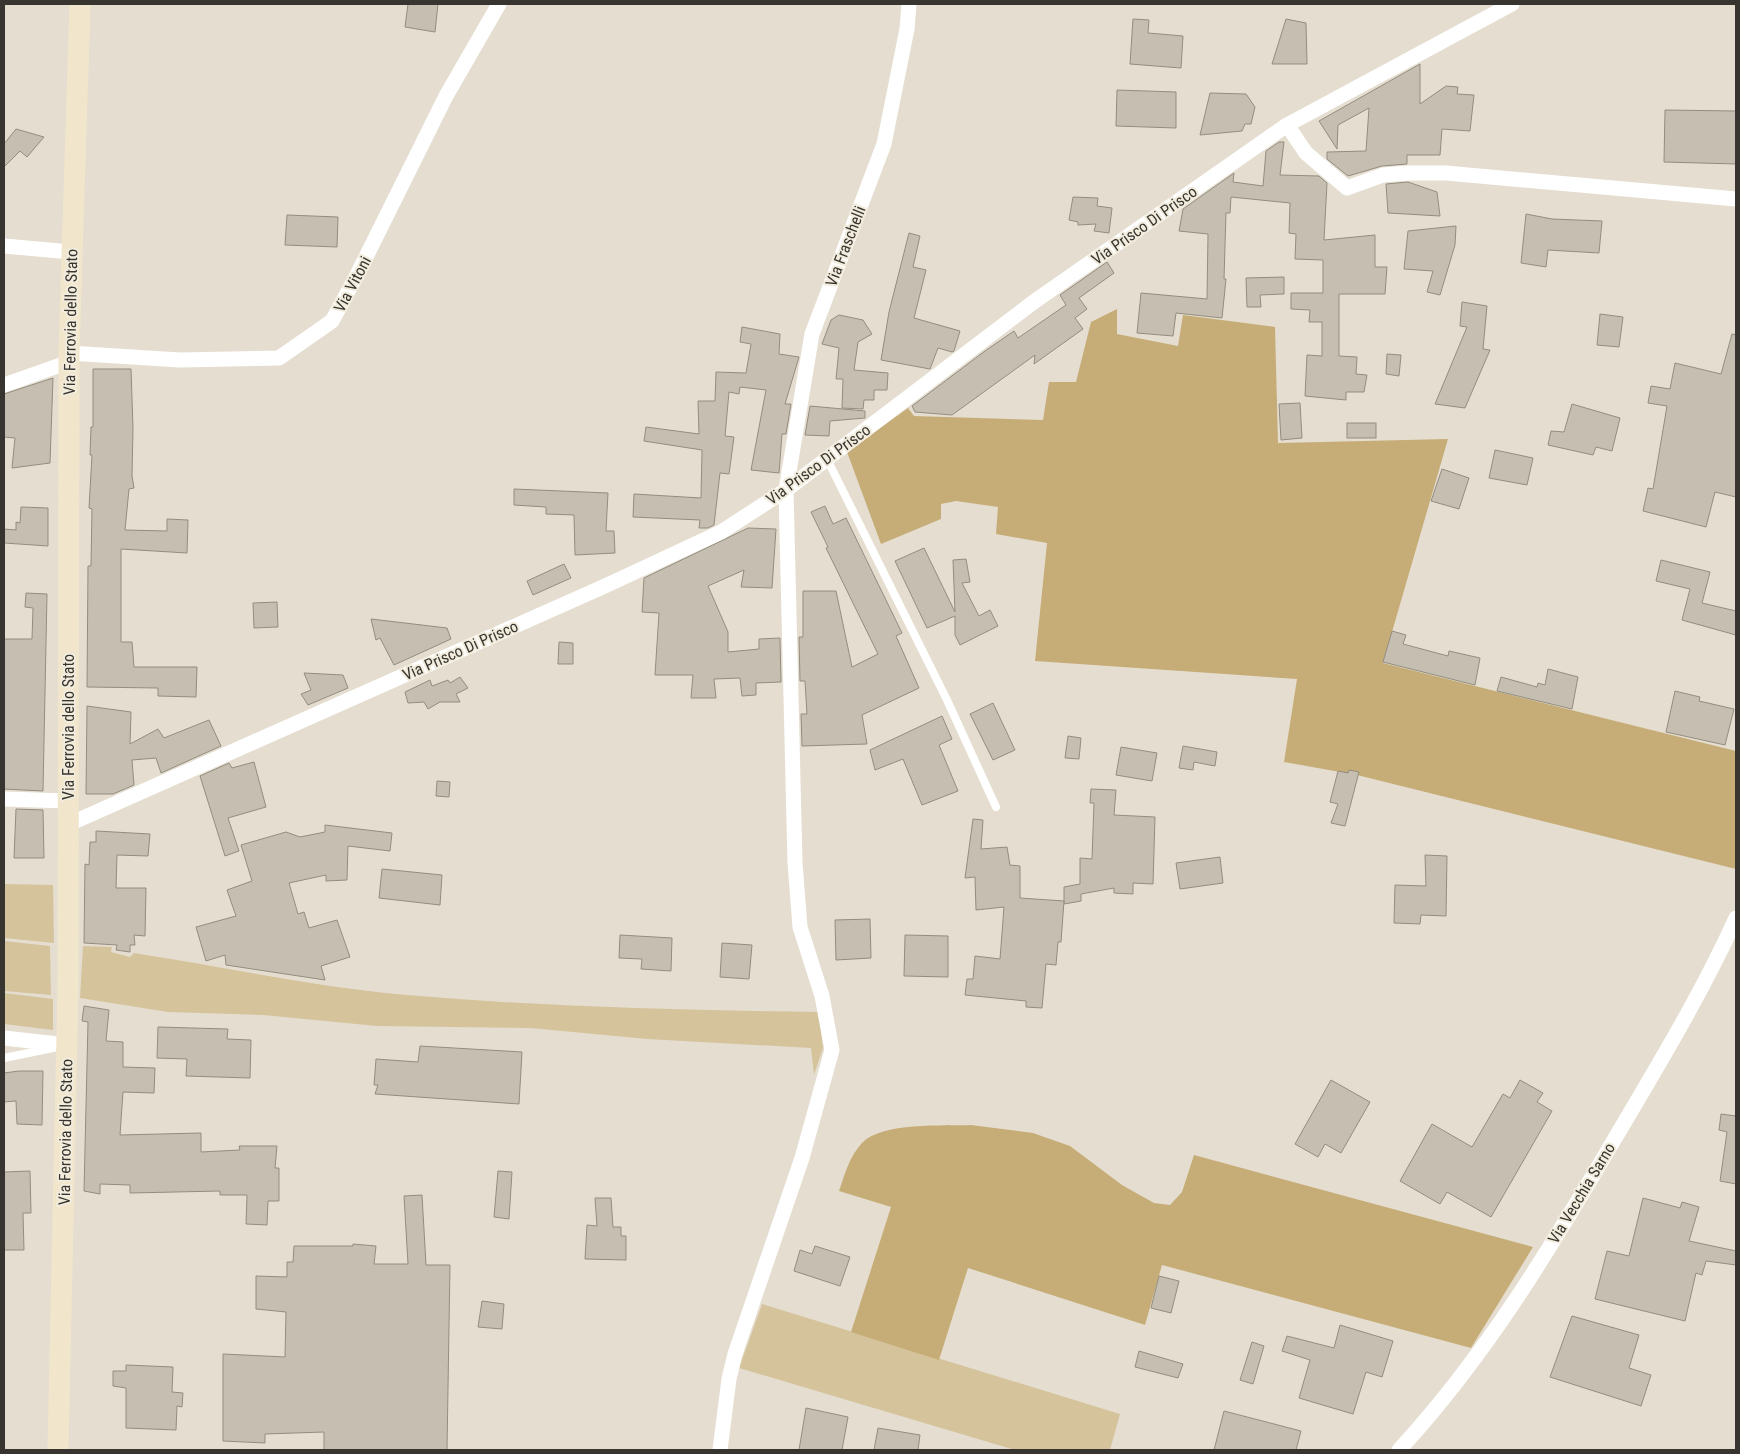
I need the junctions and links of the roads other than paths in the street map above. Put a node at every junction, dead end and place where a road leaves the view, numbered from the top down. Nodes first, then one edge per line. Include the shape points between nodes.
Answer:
1 (80, 4) edge
2 (499, 4) edge
3 (909, 4) edge
4 (1512, 4) edge
5 (1287, 124) junction
6 (1736, 199) edge
7 (4, 246) edge
8 (71, 252) junction
9 (69, 358) junction
10 (4, 385) edge
11 (827, 459) junction
12 (786, 490) junction
13 (4, 799) edge
14 (68, 801) junction
15 (996, 807) dead end
16 (68, 824) junction
17 (1736, 918) edge
18 (4, 1038) edge
19 (67, 1045) junction
20 (4, 1058) edge
21 (58, 1450) edge
22 (720, 1450) edge
23 (1399, 1450) edge

1 - 8 main road, Via Ferrovia dello Stato
2 - 9 street, Via Vitoni via 446,96 332,321 278,358
3 - 12 street, Via Fraschelli via 884,144 812,334
4 - 5 street, Via Prisco Di Prisco
5 - 6 street via 1306,153 1347,188 1383,176 1446,173
5 - 11 street, Via Prisco Di Prisco via 1035,301
7 - 8 street
8 - 9 main road, Via Ferrovia dello Stato
9 - 10 street
9 - 14 main road, Via Ferrovia dello Stato
11 - 12 street, Via Prisco Di Prisco
11 - 15 lane via 947,700
12 - 16 street, Via Prisco Di Prisco via 722,532 677,553
12 - 22 street, Via Fraschelli via 795,863 800,927 822,996 832,1050 802,1158 735,1354
13 - 14 street
14 - 16 main road, Via Ferrovia dello Stato
16 - 19 main road, Via Ferrovia dello Stato
17 - 23 street, Via Vecchia Sarno via 1709,976 1672,1041 1519,1296 1469,1368
18 - 19 street
19 - 20 lane
19 - 21 main road, Via Ferrovia dello Stato

